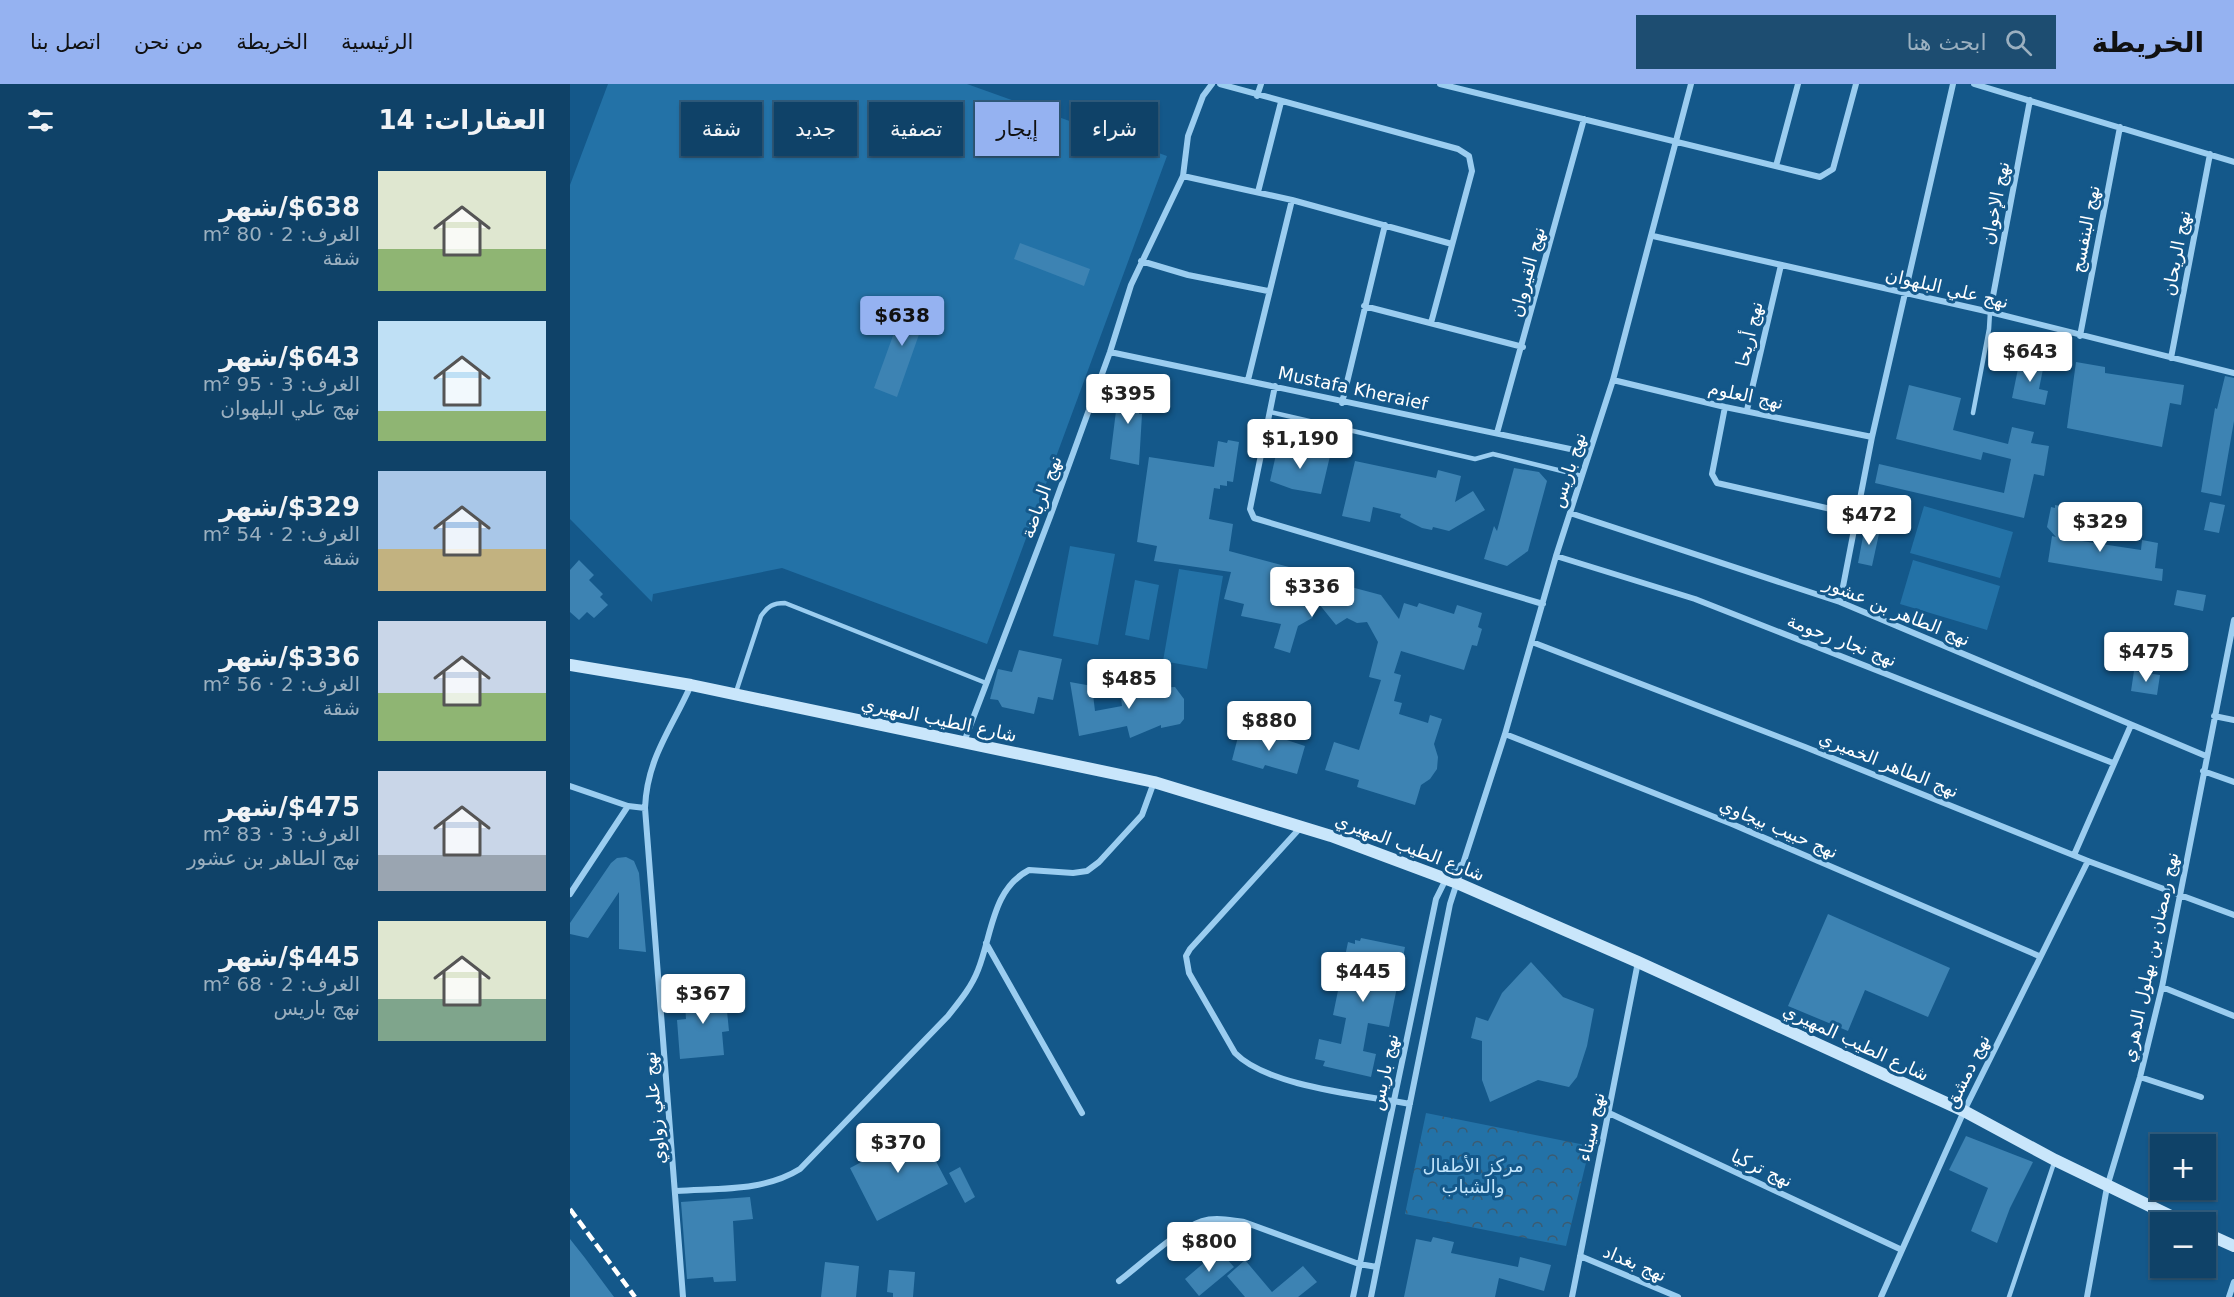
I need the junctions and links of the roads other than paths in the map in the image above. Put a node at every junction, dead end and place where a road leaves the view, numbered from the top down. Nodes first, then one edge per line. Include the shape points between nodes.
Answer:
1 (1212, 84) edge
2 (1220, 84) edge
3 (1261, 84) edge
4 (1440, 84) edge
5 (1691, 84) edge
6 (1798, 84) edge
7 (1856, 84) edge
8 (1953, 84) edge
9 (1974, 84) edge
10 (1257, 96) junction
11 (2030, 100) junction
12 (1281, 102) junction
13 (1584, 119) junction
14 (2121, 127) junction
15 (1677, 142) junction
16 (2210, 154) junction
17 (2234, 162) edge
18 (1776, 166) junction
19 (1183, 176) junction
20 (1258, 192) junction
21 (1292, 200) junction
22 (1385, 225) junction
23 (1653, 236) junction
24 (1452, 244) junction
25 (1141, 261) junction
26 (1781, 265) junction
27 (1268, 291) junction
28 (1905, 293) junction
29 (1364, 306) junction
30 (1990, 312) junction
31 (1431, 323) junction
32 (2080, 336) junction
33 (1523, 347) junction
34 (1110, 352) junction
35 (2171, 358) junction
36 (2234, 373) edge
37 (1248, 380) junction
38 (1613, 380) junction
39 (1275, 386) junction
40 (1342, 403) junction
41 (1725, 407) junction
42 (1748, 410) junction
43 (1270, 412) junction
44 (1973, 413) dead end
45 (1497, 433) junction
46 (1872, 437) junction
47 (1589, 453) junction
48 (1582, 476) junction
49 (1570, 513) junction
50 (1857, 515) junction
51 (1556, 556) junction
52 (1840, 602) junction
53 (1543, 604) junction
54 (2234, 620) edge
55 (1532, 642) junction
56 (570, 665) edge
57 (986, 683) junction
58 (691, 685) junction
59 (736, 694) junction
60 (2214, 716) junction
61 (2234, 720) edge
62 (2131, 725) junction
63 (1505, 734) junction
64 (964, 742) junction
65 (2206, 756) junction
66 (2113, 763) junction
67 (2203, 771) junction
68 (1154, 782) junction
69 (2234, 782) edge
70 (570, 786) edge
71 (628, 806) junction
72 (645, 808) junction
73 (1302, 826) junction
74 (2074, 855) junction
75 (2088, 861) junction
76 (1464, 863) junction
77 (1452, 881) junction
78 (570, 894) edge
79 (2180, 894) junction
80 (2234, 915) edge
81 (986, 942) junction
82 (2039, 956) junction
83 (1638, 962) junction
84 (2162, 987) junction
85 (2234, 1016) edge
86 (2140, 1077) junction
87 (2201, 1097) dead end
88 (1394, 1101) junction
89 (1410, 1104) junction
90 (1964, 1111) junction
91 (1082, 1113) dead end
92 (1609, 1113) junction
93 (2055, 1160) junction
94 (2107, 1186) junction
95 (675, 1191) junction
96 (2162, 1212) edge
97 (2216, 1238) edge
98 (2234, 1246) edge
99 (1902, 1250) junction
100 (1580, 1256) junction
101 (1359, 1264) junction
102 (1377, 1267) junction
103 (1119, 1281) dead end
104 (2234, 1282) edge
105 (683, 1297) edge
106 (1353, 1297) edge
107 (1371, 1297) edge
108 (1572, 1297) edge
109 (1678, 1297) edge
110 (1881, 1297) edge
111 (2009, 1297) edge
112 (2087, 1297) edge
113 (2229, 1297) edge

1 - 19 street, نهج الرياضة via 1206,89 1188,136
2 - 10 street
3 - 10 street
4 - 13 street
5 - 15 street, نهج باريس
6 - 18 street
7 - 18 street via 1830,172 1820,177
8 - 28 street
9 - 11 street
10 - 12 street
11 - 14 street
11 - 30 street, نهج الإخوان
12 - 20 street
12 - 24 street via 1465,152 1471,159 1472,171
13 - 15 street
13 - 33 street, نهج القيروان
14 - 16 street
14 - 32 street, نهج البنفسج
15 - 18 street
15 - 23 street, نهج باريس
16 - 17 street
16 - 35 street, نهج الريحان
19 - 20 street
19 - 25 street, نهج الرياضة
20 - 21 street
21 - 22 street
21 - 27 street
22 - 24 street
22 - 29 street
23 - 26 street, نهج علي البلهوان
23 - 38 street, نهج باريس
24 - 31 street
25 - 27 street
25 - 34 street, نهج الرياضة
26 - 28 street, نهج علي البلهوان
26 - 42 street, نهج أريحا
27 - 37 street
28 - 30 street, نهج علي البلهوان
28 - 46 street
29 - 31 street
29 - 40 street
30 - 32 street, نهج علي البلهوان
30 - 44 lane
31 - 33 street
32 - 35 street, نهج علي البلهوان
33 - 45 street, نهج القيروان
34 - 37 street, Mustafa Kheraief
34 - 57 street, نهج الرياضة
35 - 36 street, نهج علي البلهوان
37 - 39 street, Mustafa Kheraief
38 - 41 street, نهج العلوم
38 - 47 street, نهج باريس
39 - 40 street, Mustafa Kheraief
39 - 43 street
40 - 45 street, Mustafa Kheraief
41 - 42 street, نهج العلوم
41 - 50 street via 1712,474 1717,483
42 - 46 street, نهج العلوم
43 - 48 lane via 1475,459 1493,454
43 - 53 street via 1250,509 1254,518
45 - 47 street, Mustafa Kheraief
46 - 50 street
47 - 48 street, نهج باريس
48 - 49 street, نهج باريس
49 - 51 street, نهج باريس
49 - 52 street, نهج الطاهر بن عشور
50 - 52 street
51 - 53 street, نهج باريس
51 - 66 street, نهج نجار رحومة via 1695,599
52 - 62 street, نهج الطاهر بن عشور
53 - 55 street, نهج باريس
54 - 60 street, نهج رمضان بن بهلول الدهري
55 - 63 street, نهج باريس
55 - 74 street, نهج الطاهر الخميري
56 - 58 street, شارع الطيب المهيري
57 - 59 lane via 785,603 774,603 761,616
57 - 64 street, نهج الرياضة
58 - 59 street, شارع الطيب المهيري
58 - 72 street, نهج علي زواوي via 651,763
59 - 64 street, شارع الطيب المهيري
60 - 61 street
60 - 65 street, نهج رمضان بن بهلول الدهري
62 - 65 street, نهج الطاهر بن عشور
62 - 66 street
63 - 76 street, نهج باريس
63 - 82 street, نهج حبيب بيجاوي via 1732,824
64 - 68 street, شارع الطيب المهيري
65 - 67 street, نهج رمضان بن بهلول الدهري
66 - 74 street
67 - 69 street
67 - 79 street, نهج رمضان بن بهلول الدهري
68 - 73 street, شارع الطيب المهيري
68 - 81 street via 1142,815 1087,871 1029,870 1019,875 1003,896
70 - 71 street
71 - 72 street
71 - 78 street
72 - 95 street, نهج علي زواوي
73 - 77 street, شارع الطيب المهيري
73 - 88 street via 1190,949 1185,956 1189,973 1244,1062 1274,1076
74 - 75 street, نهج الطاهر الخميري
75 - 79 street, نهج الطاهر الخميري
75 - 82 street, نهج دمشق
76 - 77 street, نهج باريس
76 - 77 street, نهج باريس
77 - 83 street, شارع الطيب المهيري
77 - 88 street, نهج باريس via 1436,899
77 - 89 street, نهج باريس
79 - 80 street, نهج الطاهر الخميري
79 - 84 street, نهج رمضان بن بهلول الدهري
81 - 91 street
81 - 95 street via 978,971 948,1016 800,1169 763,1185
82 - 90 street, نهج دمشق
83 - 90 street, شارع الطيب المهيري
83 - 92 street, نهج سيناء
84 - 85 street
84 - 86 street, نهج رمضان بن بهلول الدهري
86 - 87 street
86 - 94 street, نهج رمضان بن بهلول الدهري
88 - 89 street
88 - 101 street, نهج باريس
89 - 102 street, نهج باريس
90 - 93 street, شارع الطيب المهيري
90 - 99 street, نهج دمشق
92 - 99 street, نهج تركيا
92 - 100 street, نهج سيناء
93 - 94 street, شارع الطيب المهيري
93 - 111 lane
94 - 96 street, شارع الطيب المهيري
94 - 112 street, نهج رمضان بن بهلول الدهري
95 - 105 street, نهج علي زواوي
97 - 98 street
99 - 110 street, نهج دمشق
100 - 108 street, نهج سيناء
100 - 109 street, نهج بغداد
101 - 102 street
101 - 103 street via 1244,1222 1224,1219 1202,1221 1187,1229
101 - 106 street, نهج باريس
102 - 107 street, نهج باريس
104 - 113 street

